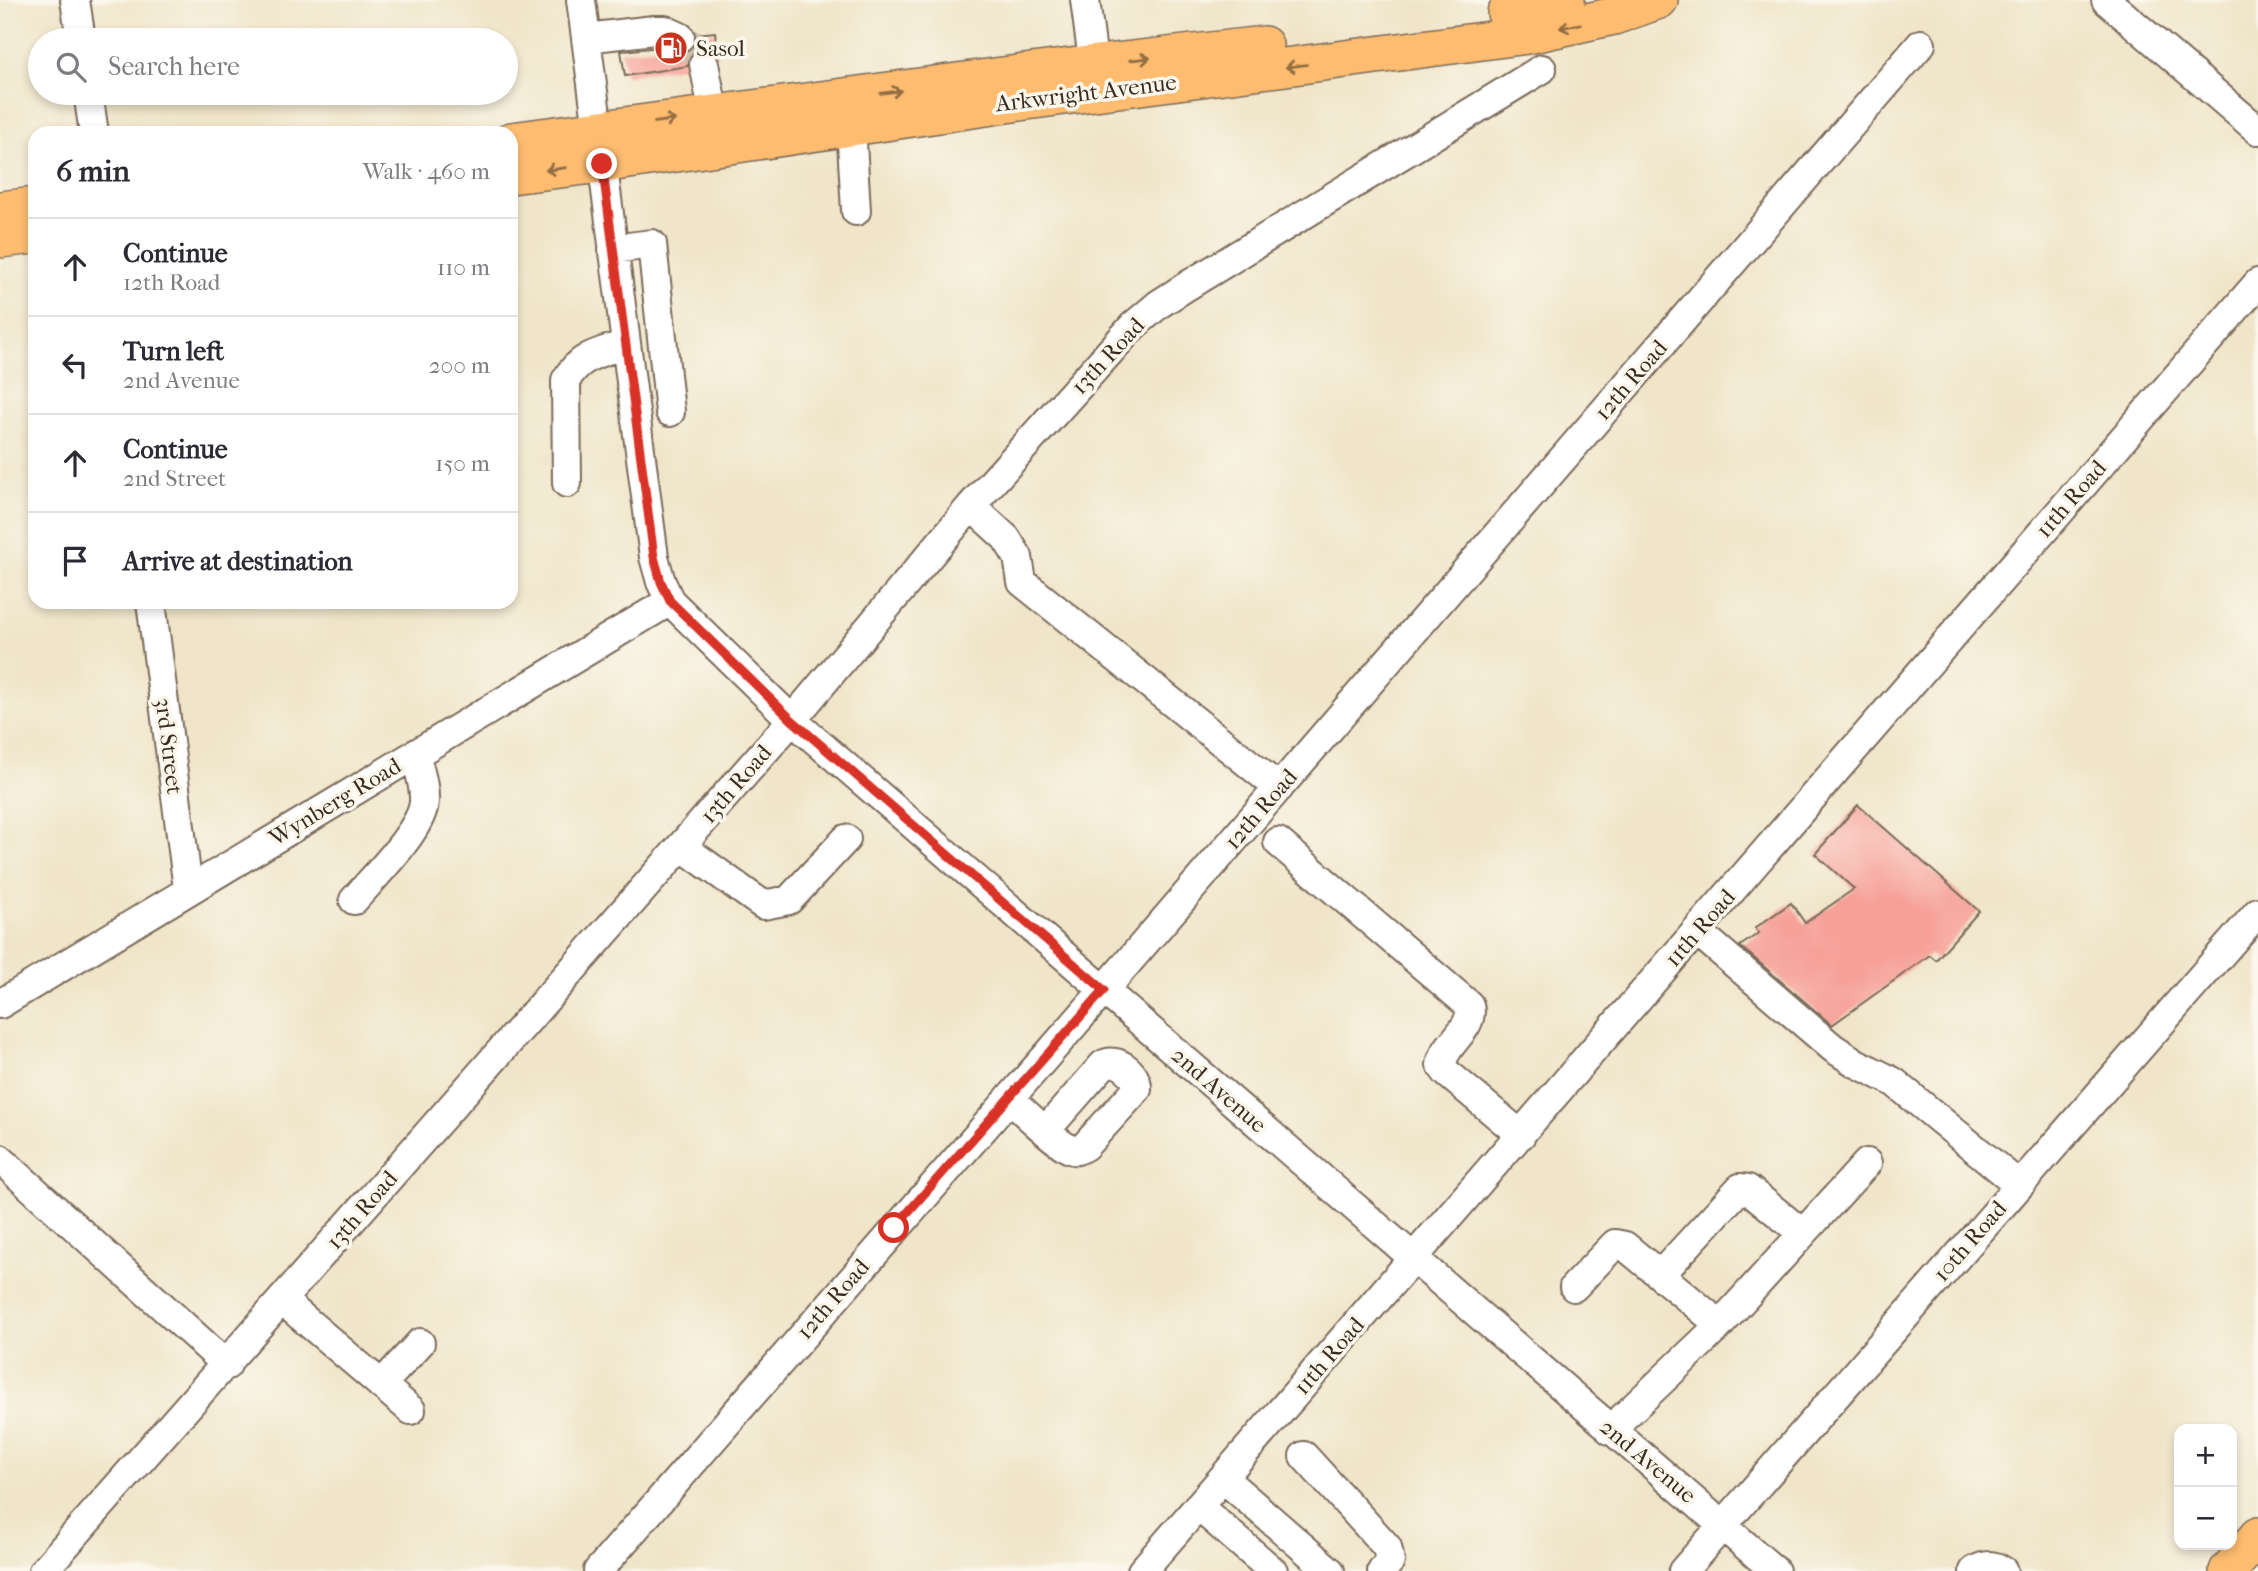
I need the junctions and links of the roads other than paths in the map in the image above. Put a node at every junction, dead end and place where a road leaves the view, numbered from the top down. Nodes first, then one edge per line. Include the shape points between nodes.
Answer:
1 (75, 0) edge
2 (581, 0) edge
3 (1085, 0) edge
4 (1566, 0) edge
5 (1658, 0) edge
6 (2106, 0) edge
7 (79, 28) edge
8 (680, 37) tunnel mouth
9 (586, 38) junction
10 (1921, 44) dead end
11 (704, 64) tunnel mouth
12 (1542, 69) dead end
13 (1095, 78) junction
14 (90, 105) edge
15 (714, 115) junction
16 (851, 125) junction
17 (93, 126) edge
18 (2258, 130) edge
19 (518, 141) edge
20 (599, 147) junction
21 (518, 173) edge
22 (28, 207) edge
23 (0, 210) edge
24 (856, 211) dead end
25 (28, 236) edge
26 (0, 239) edge
27 (613, 249) junction
28 (2258, 283) edge
29 (625, 345) junction
30 (670, 412) dead end
31 (567, 483) dead end
32 (971, 506) junction
33 (670, 601) junction
34 (152, 609) edge
35 (792, 720) junction
36 (415, 754) junction
37 (1279, 788) junction
38 (846, 839) dead end
39 (1279, 842) dead end
40 (681, 846) junction
41 (188, 889) junction
42 (354, 900) dead end
43 (2258, 912) edge
44 (1697, 931) junction
45 (1104, 990) junction
46 (0, 1004) edge
47 (1009, 1098) junction
48 (1046, 1130) dead end
49 (1521, 1135) junction
50 (0, 1159) edge
51 (1867, 1163) dead end
52 (2019, 1185) junction
53 (1802, 1233) junction
54 (1413, 1260) junction
55 (1660, 1275) junction
56 (1574, 1287) dead end
57 (283, 1301) junction
58 (1719, 1324) junction
59 (420, 1343) dead end
60 (227, 1365) junction
61 (382, 1385) junction
62 (411, 1410) dead end
63 (1610, 1430) junction
64 (1304, 1455) dead end
65 (1223, 1478) junction
66 (1198, 1506) junction
67 (1723, 1525) junction
68 (2258, 1536) edge
69 (43, 1571) edge
70 (597, 1571) edge
71 (1142, 1571) edge
72 (1273, 1571) edge
73 (1330, 1571) edge
74 (1382, 1571) edge
75 (1683, 1571) edge
76 (1775, 1571) edge
77 (1974, 1571) edge
78 (2003, 1571) edge
79 (2228, 1571) edge

1 - 7 street
2 - 9 street
3 - 13 street
13 -> 4 main road, Arkwright Avenue
5 -> 13 main road, Arkwright Avenue via 1614,16 1528,34
6 - 18 street
8 - 9 street via 654,30
9 - 20 street
10 - 37 street, 12th Road
11 - 15 street
12 - 32 street, 13th Road via 1159,304 1133,326
15 -> 13 main road, Arkwright Avenue
13 - 16 main road, Arkwright Avenue
14 - 17 street
20 -> 15 main road, Arkwright Avenue
16 - 20 main road, Arkwright Avenue
16 - 24 street
19 - 20 main road, Arkwright Avenue
20 -> 21 main road, Arkwright Avenue
20 - 27 street
22 - 23 main road
25 - 26 main road
27 - 29 street
27 - 30 street via 652,244
28 - 44 street, 11th Road
29 - 31 street via 582,359 566,380
29 - 33 street via 654,557
32 - 35 street, 13th Road
32 - 37 street via 1006,538 1018,557 1022,582
33 - 35 street, 2nd Avenue
33 - 36 street, Wynberg Road
34 - 41 street, 3rd Street
35 - 40 street, 13th Road
35 - 45 street, 2nd Avenue
36 - 41 street, Wynberg Road
36 - 42 street via 424,800 421,817
37 - 45 street, 12th Road
38 - 40 street via 789,900 763,905
39 - 49 street via 1469,1005 1469,1021 1441,1065
40 - 57 street, 13th Road
41 - 46 street, Wynberg Road
43 - 52 street, 10th Road
44 - 49 street, 11th Road
44 - 52 street via 1833,1048 1895,1082
45 - 47 street, 12th Road
45 - 54 street, 2nd Avenue
47 - 48 street
47 - 70 street, 12th Road
49 - 54 street, 11th Road
50 - 60 street
51 - 53 street
52 - 67 street, 10th Road
53 - 55 street via 1748,1189 1740,1188
53 - 58 street
54 - 63 street, 2nd Avenue
54 - 65 street, 11th Road
55 - 56 street via 1625,1246 1615,1244
55 - 58 street
57 - 60 street, 13th Road
57 - 61 street
58 - 63 street
59 - 61 street
60 - 69 street, 13th Road
61 - 62 street
63 - 67 street, 2nd Avenue
64 - 74 street via 1387,1547 1390,1561
65 - 66 street, 11th Road
65 - 73 street
66 - 71 street, 11th Road
66 - 72 street
67 - 75 street, 10th Road
67 - 76 street, 2nd Avenue
68 - 79 main road
77 - 78 street via 1994,1566

